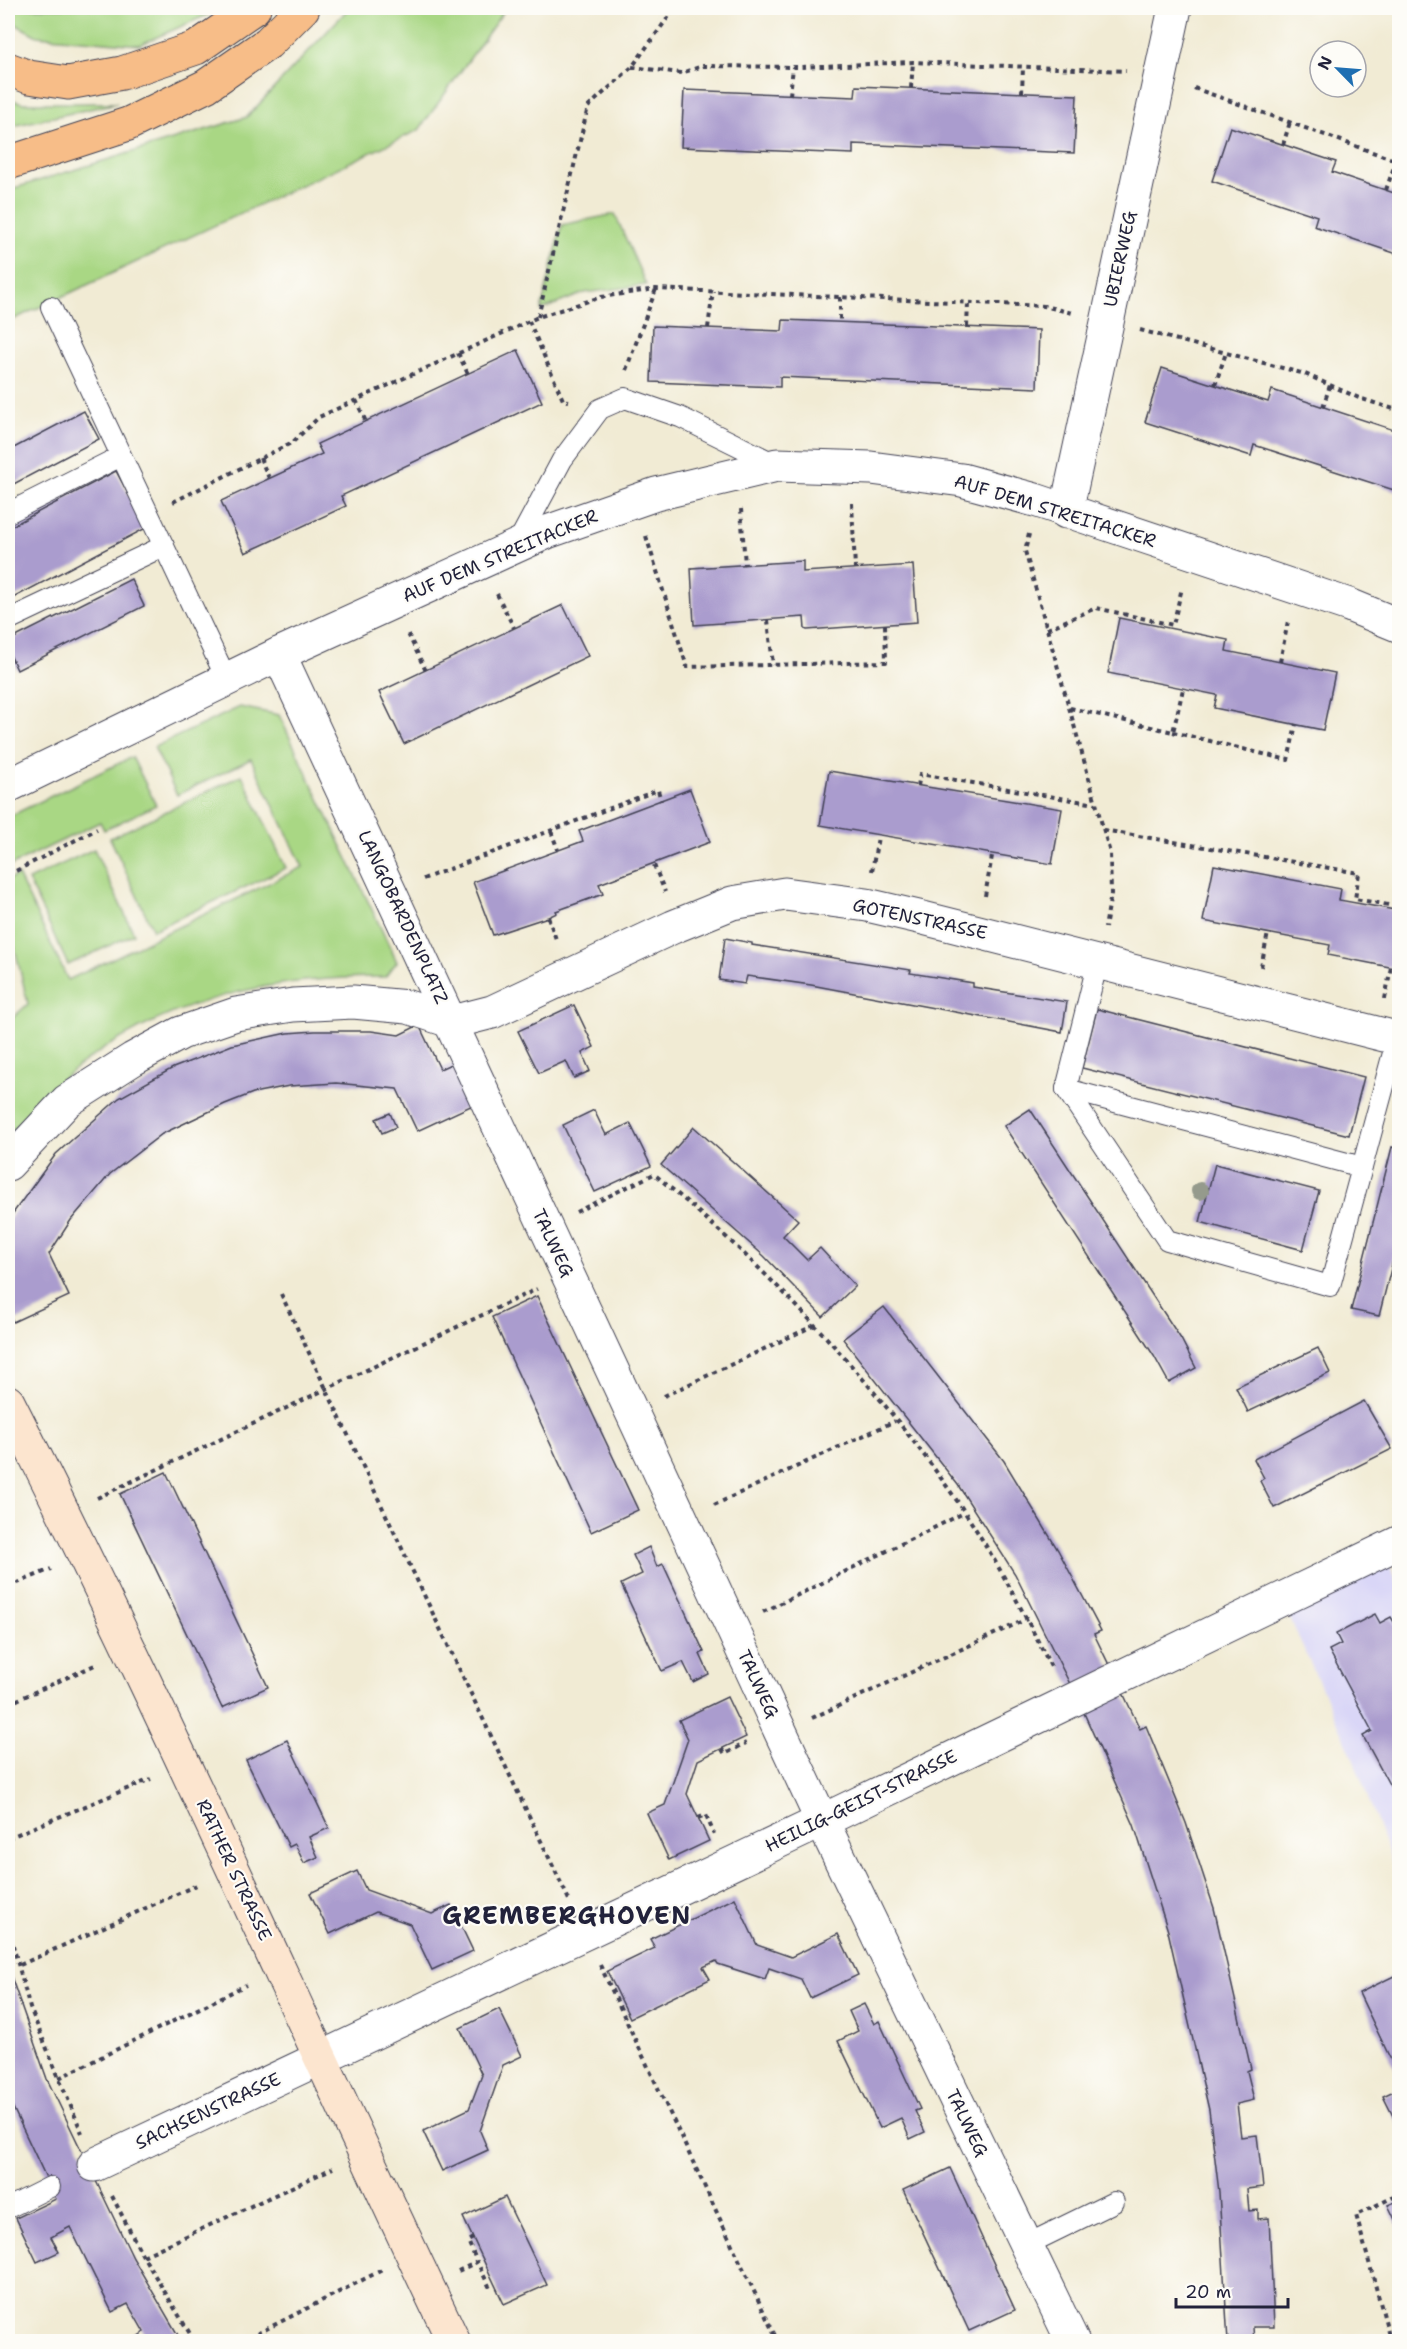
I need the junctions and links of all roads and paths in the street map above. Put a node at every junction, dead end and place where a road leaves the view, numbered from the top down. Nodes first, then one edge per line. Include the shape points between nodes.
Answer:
1 (254, 8) edge
2 (303, 8) edge
3 (675, 8) edge
4 (1175, 8) edge
5 (913, 62) junction
6 (632, 67) junction
7 (793, 67) junction
8 (1023, 67) junction
9 (8, 69) edge
10 (1161, 76) junction
11 (911, 88) dead end
12 (1022, 93) dead end
13 (790, 95) dead end
14 (1290, 122) junction
15 (1282, 145) dead end
16 (1398, 162) edge
17 (8, 163) edge
18 (1386, 190) dead end
19 (656, 289) junction
20 (713, 291) junction
21 (840, 297) junction
22 (968, 303) junction
23 (51, 307) dead end
24 (537, 316) junction
25 (529, 321) junction
26 (840, 322) dead end
27 (1106, 323) junction
28 (967, 327) dead end
29 (708, 328) dead end
30 (458, 353) junction
31 (1226, 353) junction
32 (468, 374) dead end
33 (1215, 385) dead end
34 (1330, 385) junction
35 (356, 400) junction
36 (607, 406) junction
37 (1323, 407) dead end
38 (1400, 411) edge
39 (366, 422) dead end
40 (121, 456) junction
41 (260, 458) junction
42 (777, 465) junction
43 (851, 467) junction
44 (740, 474) junction
45 (269, 478) dead end
46 (1035, 500) junction
47 (635, 501) junction
48 (1066, 512) junction
49 (8, 513) edge
50 (149, 515) junction
51 (164, 546) junction
52 (516, 546) junction
53 (1190, 552) junction
54 (744, 565) dead end
55 (855, 568) dead end
56 (8, 620) edge
57 (768, 620) dead end
58 (885, 624) dead end
59 (1400, 626) edge
60 (1047, 629) junction
61 (279, 654) junction
62 (773, 665) junction
63 (227, 680) junction
64 (1183, 688) dead end
65 (1069, 707) junction
66 (1296, 724) dead end
67 (1173, 732) junction
68 (8, 786) edge
69 (918, 786) dead end
70 (661, 801) dead end
71 (1096, 804) junction
72 (97, 829) dead end
73 (1103, 830) junction
74 (551, 831) junction
75 (558, 850) dead end
76 (992, 856) dead end
77 (8, 875) edge
78 (391, 891) junction
79 (1400, 907) edge
80 (979, 931) junction
81 (1098, 961) junction
82 (453, 1022) junction
83 (1398, 1039) edge
84 (1066, 1089) junction
85 (8, 1164) edge
86 (1362, 1167) junction
87 (546, 1227) junction
88 (567, 1274) junction
89 (281, 1293) dead end
90 (815, 1325) junction
91 (326, 1389) junction
92 (8, 1402) edge
93 (631, 1412) junction
94 (895, 1420) junction
95 (87, 1502) dead end
96 (964, 1513) junction
97 (681, 1520) junction
98 (1400, 1542) edge
99 (58, 1566) dead end
100 (8, 1587) edge
101 (1027, 1619) junction
102 (732, 1627) junction
103 (101, 1663) dead end
104 (1068, 1702) junction
105 (8, 1704) edge
106 (780, 1732) junction
107 (156, 1777) dead end
108 (822, 1821) junction
109 (8, 1838) edge
110 (205, 1881) dead end
111 (585, 1933) junction
112 (20, 1965) dead end
113 (254, 1981) dead end
114 (321, 2056) junction
115 (59, 2078) dead end
116 (341, 2164) dead end
117 (94, 2165) dead end
118 (50, 2187) dead end
119 (1400, 2194) edge
120 (1114, 2202) dead end
121 (8, 2208) edge
122 (473, 2238) dead end
123 (1026, 2245) junction
124 (143, 2256) dead end
125 (477, 2262) junction
126 (390, 2266) dead end
127 (462, 2269) dead end
128 (494, 2283) dead end
129 (241, 2342) edge
130 (454, 2342) edge
131 (778, 2342) edge
132 (1073, 2342) edge
133 (1391, 2342) edge

1 - 9 highway via 196,48 122,73 68,83 29,77
2 - 17 highway via 268,43 206,86 128,124
3 - 6 path
4 - 10 street, UBIERWEG
5 - 7 path
5 - 8 path
5 - 11 path
6 - 7 path via 681,73 703,66
6 - 24 path via 588,107
7 - 13 path
8 - 10 path
8 - 12 path
10 - 14 path
10 - 27 street, UBIERWEG
14 - 15 path
14 - 16 path
16 - 18 path
19 - 20 path
19 - 24 path via 601,297
19 - 36 path
20 - 21 path
20 - 29 path
21 - 22 path
21 - 26 path
22 - 27 path via 1044,306
22 - 28 path
23 - 40 lane
24 - 25 path
25 - 30 path
25 - 36 path via 563,400
27 - 31 path
27 - 48 street, UBIERWEG
30 - 32 path
30 - 35 path
31 - 33 path
31 - 34 path via 1305,374
34 - 37 path
34 - 38 path
35 - 39 path
35 - 41 path via 319,417 293,442
36 - 42 lane via 625,398 680,417
36 - 52 lane via 561,460
40 - 49 lane
40 - 50 lane
41 - 45 path
41 - 50 path
42 - 43 street, AUF DEM STREITACKER
42 - 44 street, AUF DEM STREITACKER
43 - 46 street, AUF DEM STREITACKER via 962,480
43 - 55 path
44 - 47 street, AUF DEM STREITACKER
44 - 54 path
46 - 48 street, AUF DEM STREITACKER
46 - 60 path via 1025,551
47 - 52 street, AUF DEM STREITACKER
47 - 62 path via 687,667
48 - 53 street, AUF DEM STREITACKER
50 - 51 lane
51 - 56 lane
51 - 63 lane
52 - 61 street, AUF DEM STREITACKER
53 - 59 street, AUF DEM STREITACKER
53 - 60 path via 1173,627 1096,608
57 - 62 path
58 - 62 path via 886,662
60 - 65 path
61 - 63 street, AUF DEM STREITACKER
61 - 78 street, LANGOBARDENPLATZ
63 - 68 street, AUF DEM STREITACKER
64 - 67 path
65 - 67 path
65 - 71 path
66 - 67 path via 1288,760
69 - 71 path via 920,774
70 - 74 path via 658,790
71 - 73 path
72 - 77 path
73 - 79 path via 1359,873 1355,899
73 - 81 path via 1110,853 1111,894
74 - 75 path
74 - 78 path
76 - 80 path
78 - 82 street, LANGOBARDENPLATZ
80 - 81 street, GOTENSTRASSE
80 - 82 street, GOTENSTRASSE via 867,905 785,894 732,903 492,1012
81 - 83 street, GOTENSTRASSE
81 - 84 lane
82 - 85 street, LANGOBARDENPLATZ via 408,1007 352,1002 293,1005 236,1014 182,1033 67,1101
82 - 87 street, TALWEG
83 - 86 lane
84 - 86 lane
84 - 86 lane via 1167,1240 1330,1286
87 - 88 street, TALWEG
87 - 90 path via 654,1174 704,1216
88 - 91 path
88 - 93 street, TALWEG
89 - 91 path
90 - 93 path
90 - 94 path
91 - 95 path
91 - 111 path
92 - 114 street, RATHER STRASSE
93 - 97 street, TALWEG
94 - 96 path
94 - 97 path
96 - 101 path
96 - 102 path
97 - 102 street, TALWEG
98 - 104 street, HEILIG-GEIST-STRASSE
99 - 100 path
101 - 104 path
101 - 106 path
102 - 106 street, TALWEG
103 - 105 path
104 - 108 street, HEILIG-GEIST-STRASSE
106 - 108 street, TALWEG
107 - 109 path
108 - 111 street, HEILIG-GEIST-STRASSE
108 - 123 street, TALWEG
110 - 112 path
111 - 114 street, HEILIG-GEIST-STRASSE
111 - 131 path
113 - 115 path
114 - 117 street, SACHSENSTRASSE
114 - 130 street, RATHER STRASSE
116 - 124 path
118 - 121 lane
119 - 133 path via 1356,2215
120 - 123 lane
122 - 125 path via 468,2241
123 - 132 street, TALWEG
125 - 127 path
125 - 128 path via 489,2286
126 - 129 path

